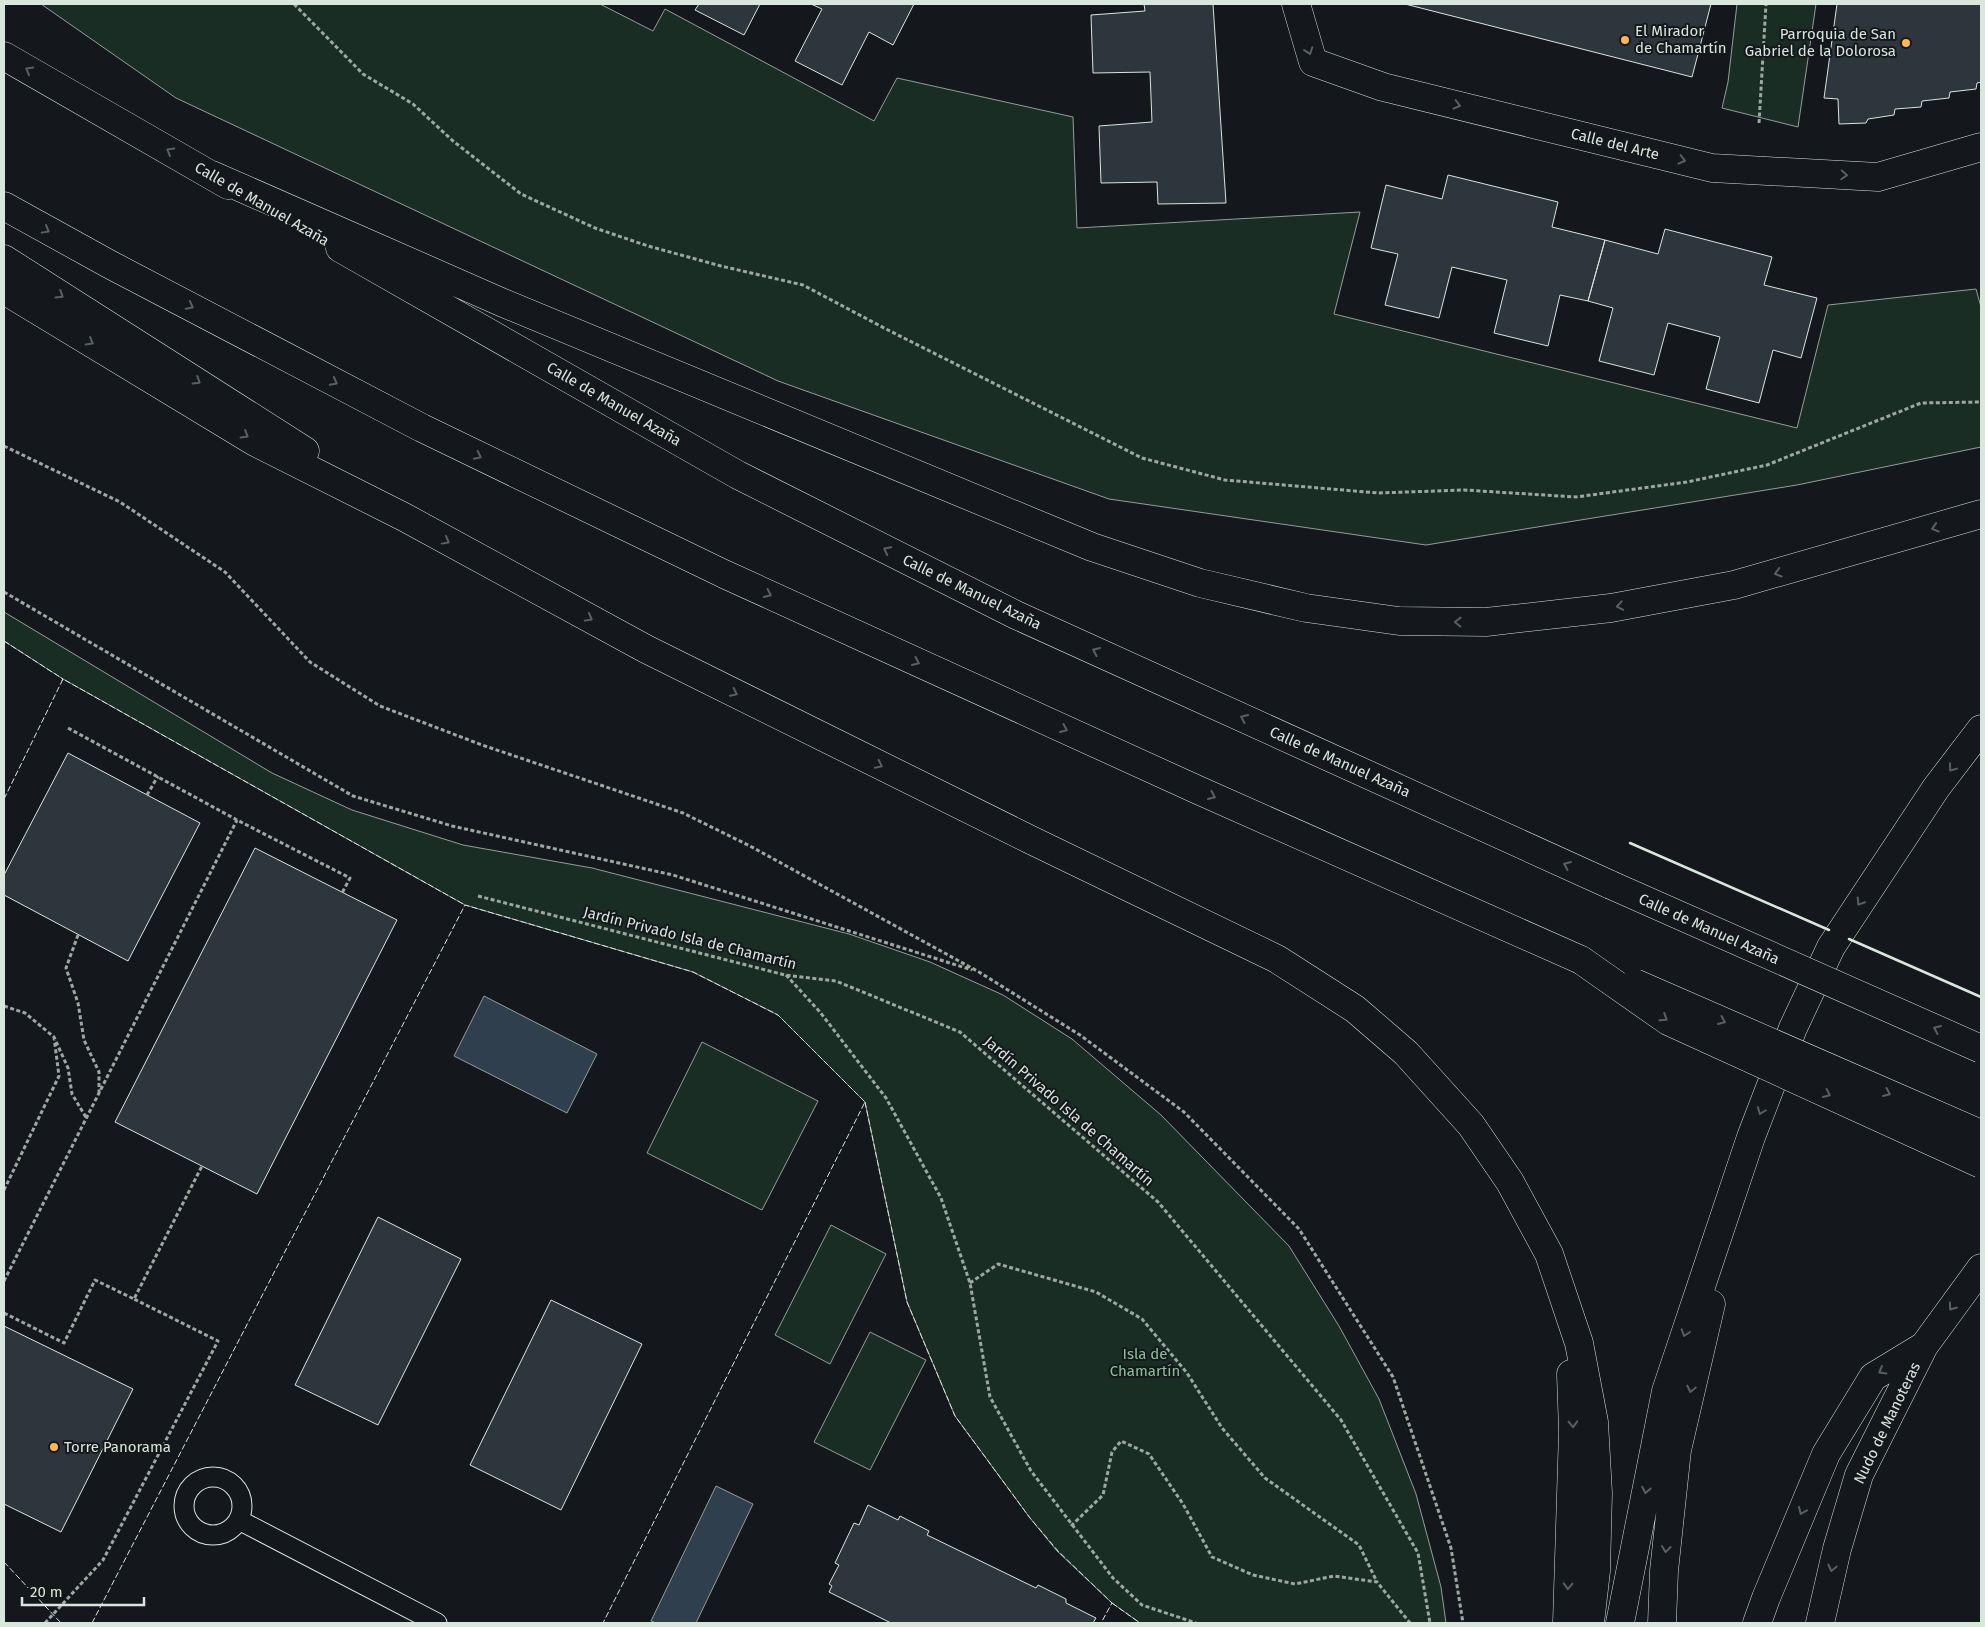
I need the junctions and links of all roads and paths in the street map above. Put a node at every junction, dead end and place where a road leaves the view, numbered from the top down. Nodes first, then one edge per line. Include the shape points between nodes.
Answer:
1 (294, 4) edge
2 (1296, 4) edge
3 (1766, 4) edge
4 (4, 56) edge
5 (1759, 123) dead end
6 (1981, 147) edge
7 (212, 175) junction
8 (4, 206) edge
9 (4, 259) edge
10 (4, 290) edge
11 (1981, 402) edge
12 (4, 446) edge
13 (1981, 514) edge
14 (404, 518) junction
15 (4, 592) edge
16 (68, 728) dead end
17 (1981, 729) edge
18 (158, 776) junction
19 (147, 795) dead end
20 (237, 820) junction
21 (342, 893) dead end
22 (478, 896) dead end
23 (78, 935) dead end
24 (1581, 960) junction
25 (979, 972) junction
26 (786, 975) junction
27 (4, 1006) edge
28 (54, 1037) junction
29 (1981, 1049) edge
30 (98, 1096) junction
31 (87, 1119) junction
32 (1981, 1134) edge
33 (1751, 1137) junction
34 (1981, 1164) edge
35 (202, 1166) dead end
36 (4, 1190) edge
37 (1981, 1268) edge
38 (4, 1282) edge
39 (970, 1284) junction
40 (134, 1299) junction
41 (4, 1313) edge
42 (1579, 1343) junction
43 (1924, 1346) junction
44 (239, 1520) dead end
45 (1071, 1526) junction
46 (1378, 1582) junction
47 (45, 1623) edge
48 (437, 1623) edge
49 (1196, 1623) edge
50 (1410, 1623) edge
51 (1430, 1623) edge
52 (1463, 1623) edge
53 (1567, 1623) edge
54 (1590, 1623) edge
55 (1620, 1623) edge
56 (1662, 1623) edge
57 (1757, 1623) edge
58 (1820, 1623) edge

1 - 11 path via 363,74 413,104 453,141 521,194 595,228 648,246 803,285 1142,458 1225,480 1378,493 1464,490 1576,498 1687,482 1767,465 1921,403
2 -> 6 main road, Calle del Arte via 1313,62 1383,87 1712,168 1878,177
3 - 5 path
7 -> 4 main road, Calle de Manuel Azaña
13 -> 7 main road via 1734,585 1611,608 1486,622 1400,621 1306,608 1200,583 1092,547 510,306
29 -> 7 main road, Calle de Manuel Azaña, bridge via 1016,615 738,475
8 -> 24 main road via 422,428 724,574
9 -> 14 main road via 271,428
10 -> 14 main road via 255,442
12 - 25 path via 120,502 224,572 310,662 380,706 482,745 683,812
14 -> 42 main road via 646,650 1277,960 1355,1009 1406,1054 1471,1125 1510,1182 1549,1254
15 - 25 path via 353,796 452,826 673,876
16 - 18 path
17 -> 33 main road via 1936,788 1831,947 1793,1028
18 - 19 path
18 - 20 path
20 - 21 path via 350,878
20 - 30 path
22 - 26 path, Jardín Privado Isla de Chamartín
23 - 30 path via 66,968 78,1003 84,1040 99,1072
24 -> 32 main road, bridge
24 -> 34 main road, bridge via 1668,1021
25 - 52 path via 1080,1035 1184,1112 1299,1229 1393,1377 1451,1548
26 - 39 path via 820,1012 886,1098 941,1198
26 - 51 path, Jardín Privado Isla de Chamartín via 836,982 960,1032 1158,1202 1341,1420 1418,1553
27 - 28 path via 25,1013
28 - 31 path via 68,1068 72,1094
28 - 36 path via 59,1076
30 - 31 path
31 - 38 path
33 -> 55 main road via 1666,1391
33 -> 56 main road via 1677,1450
35 - 40 path
37 -> 43 main road, Nudo de Manoteras
39 - 45 path via 990,1397 1031,1470
39 - 46 path via 998,1264 1096,1292 1142,1319 1187,1373 1222,1428 1265,1478 1359,1545
40 - 41 path via 95,1280 64,1343
40 - 47 path via 218,1341 103,1560
42 -> 53 main road via 1570,1356 1573,1432
42 - 54 main road via 1594,1422 1598,1493 1596,1571
43 -> 57 main road via 1872,1377 1826,1454
43 -> 58 main road, Nudo de Manoteras via 1859,1475
44 - 48 lane
45 - 46 path via 1103,1495 1112,1452 1120,1441 1149,1454 1183,1504 1212,1557 1253,1575 1296,1584 1334,1576
45 - 49 path via 1113,1578 1142,1605
46 - 50 path

